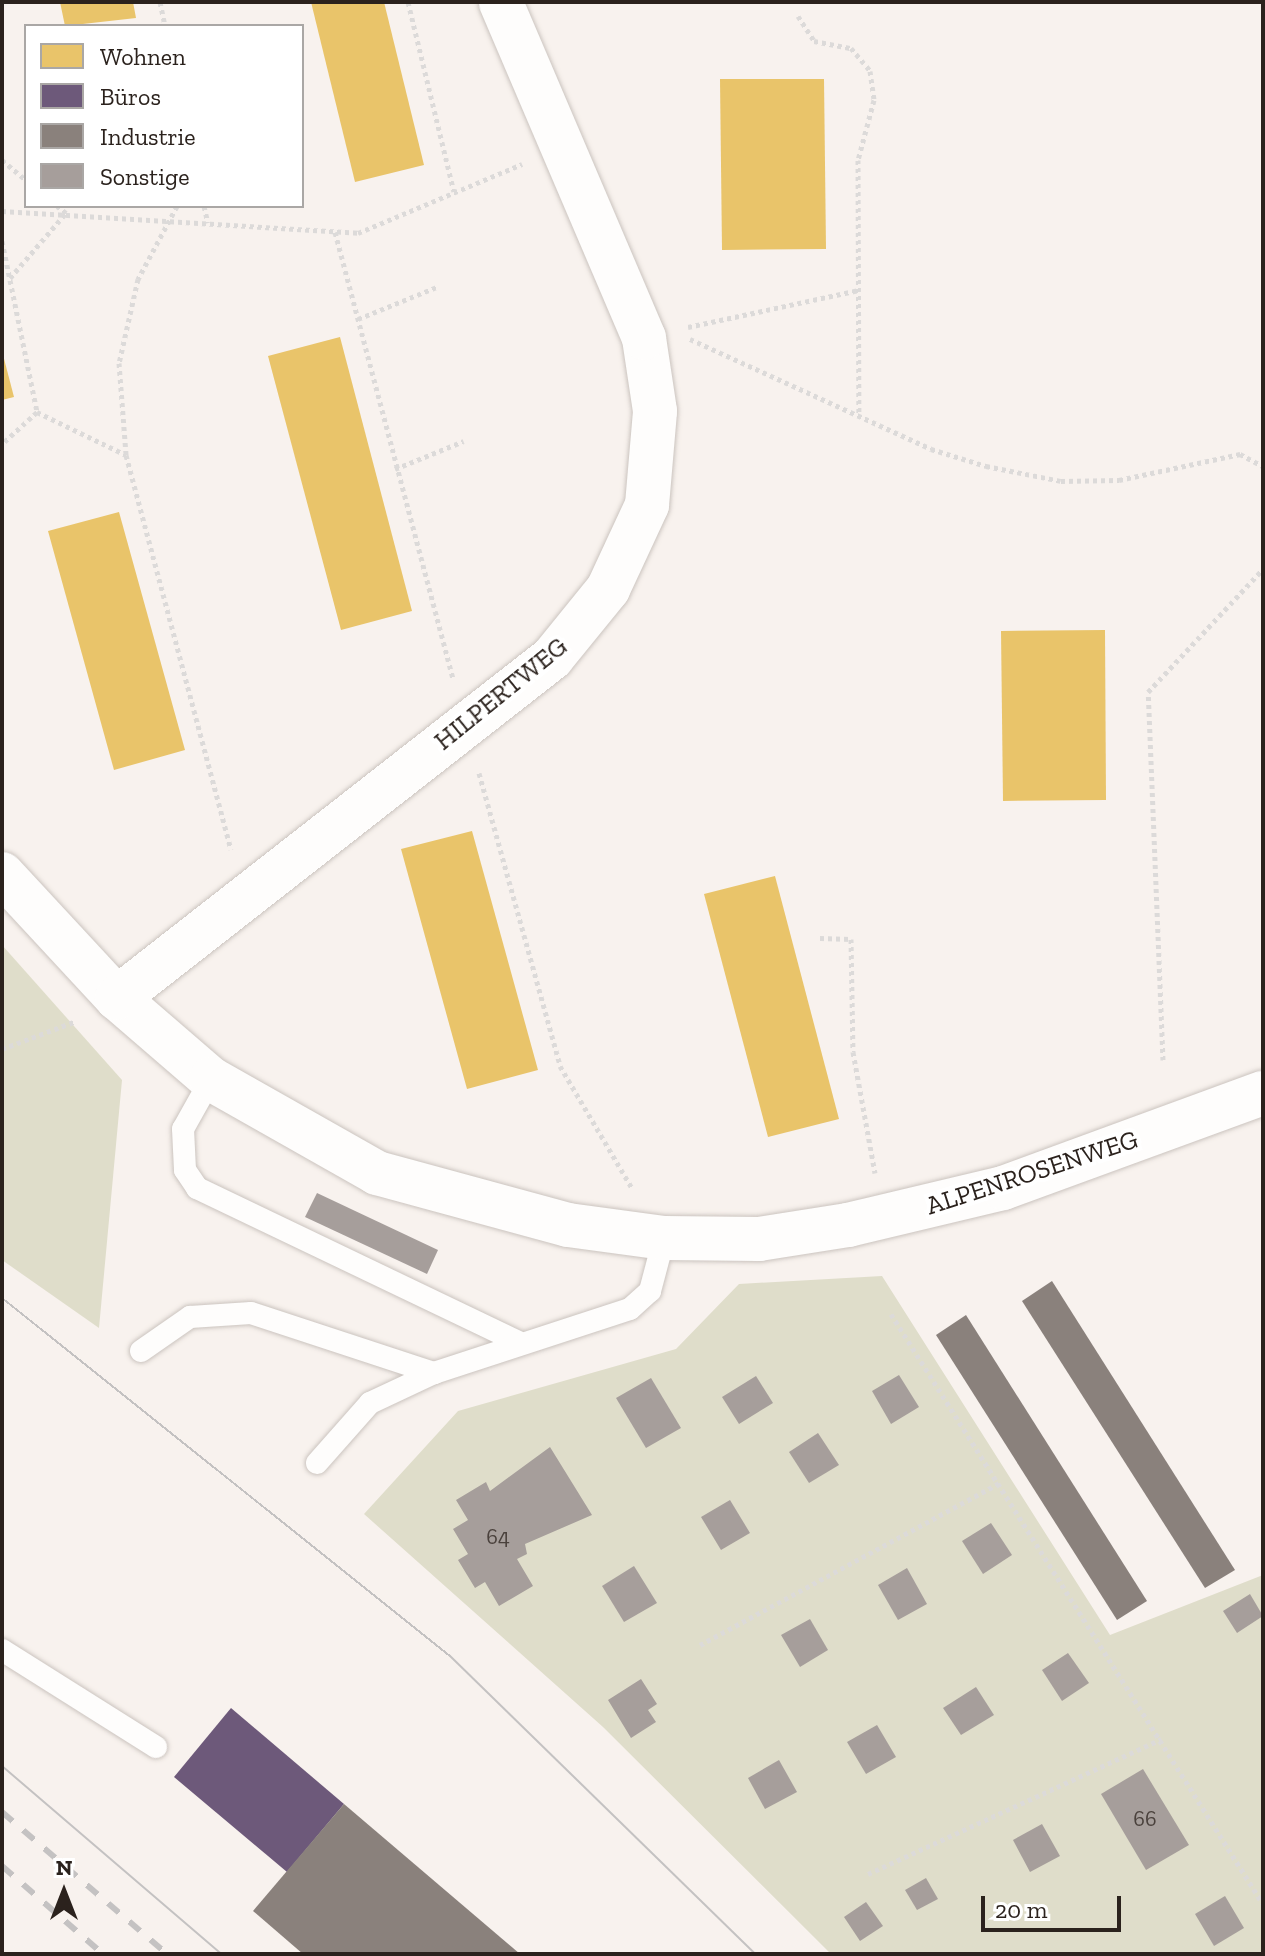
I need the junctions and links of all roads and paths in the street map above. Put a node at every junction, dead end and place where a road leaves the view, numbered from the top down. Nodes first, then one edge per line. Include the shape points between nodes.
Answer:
1 (160, 2) edge
2 (408, 2) edge
3 (501, 2) edge
4 (798, 16) dead end
5 (165, 24) edge
6 (2, 160) edge
7 (526, 162) dead end
8 (24, 178) edge
9 (454, 192) junction
10 (60, 208) edge
11 (176, 208) edge
12 (204, 208) edge
13 (2, 211) edge
14 (66, 213) junction
15 (168, 219) junction
16 (208, 223) junction
17 (335, 232) junction
18 (2, 241) edge
19 (10, 278) junction
20 (437, 287) dead end
21 (859, 290) junction
22 (358, 319) junction
23 (671, 330) dead end
24 (685, 337) dead end
25 (37, 412) junction
26 (859, 416) junction
27 (464, 441) dead end
28 (2, 444) edge
29 (126, 455) junction
30 (1263, 466) edge
31 (395, 469) junction
32 (1263, 569) edge
33 (454, 684) dead end
34 (477, 767) dead end
35 (2, 874) edge
36 (243, 893) junction
37 (820, 938) dead end
38 (101, 1008) junction
39 (2, 1049) edge
40 (1163, 1060) dead end
41 (211, 1079) junction
42 (1263, 1093) edge
43 (876, 1180) dead end
44 (635, 1193) dead end
45 (664, 1238) junction
46 (891, 1314) dead end
47 (520, 1343) junction
48 (141, 1351) dead end
49 (434, 1373) junction
50 (317, 1463) dead end
51 (1000, 1483) junction
52 (700, 1645) dead end
53 (2, 1650) edge
54 (1161, 1739) junction
55 (156, 1747) dead end
56 (868, 1874) dead end
57 (1263, 1904) edge

1 - 5 path
2 - 9 path
3 - 36 street, HILPERTWEG via 644,338 655,411 647,505 608,589 552,658
4 - 21 path via 814,41 851,48 870,71 874,100 858,160
6 - 8 path
7 - 9 path
9 - 17 path via 358,233
10 - 14 path
11 - 15 path
12 - 16 path
13 - 14 path
14 - 15 path
14 - 19 path
15 - 16 path
15 - 29 path via 138,279 119,363
16 - 17 path
17 - 22 path
18 - 19 path
19 - 25 path
20 - 22 path
21 - 23 path
21 - 26 path
22 - 31 path
24 - 26 path
25 - 28 path
25 - 29 path
26 - 30 path via 931,449 1061,481 1119,480 1240,454
27 - 31 path
29 - 36 path
31 - 33 path
32 - 40 path via 1148,692
34 - 44 path via 560,1066
35 - 38 street, ALPENROSENWEG
36 - 38 street, HILPERTWEG
37 - 43 path via 851,939 853,1052
38 - 39 path
38 - 41 street, ALPENROSENWEG
41 - 45 street, ALPENROSENWEG via 377,1173 474,1205
41 - 47 lane via 183,1129 185,1170 197,1188
42 - 45 street, ALPENROSENWEG via 929,1208 759,1239
45 - 47 lane via 650,1291 630,1309
46 - 51 path
47 - 49 lane
48 - 49 lane via 161,1330 221,1311 251,1313
49 - 50 lane via 370,1403
51 - 52 path
51 - 54 path
53 - 55 lane
54 - 56 path
54 - 57 path

